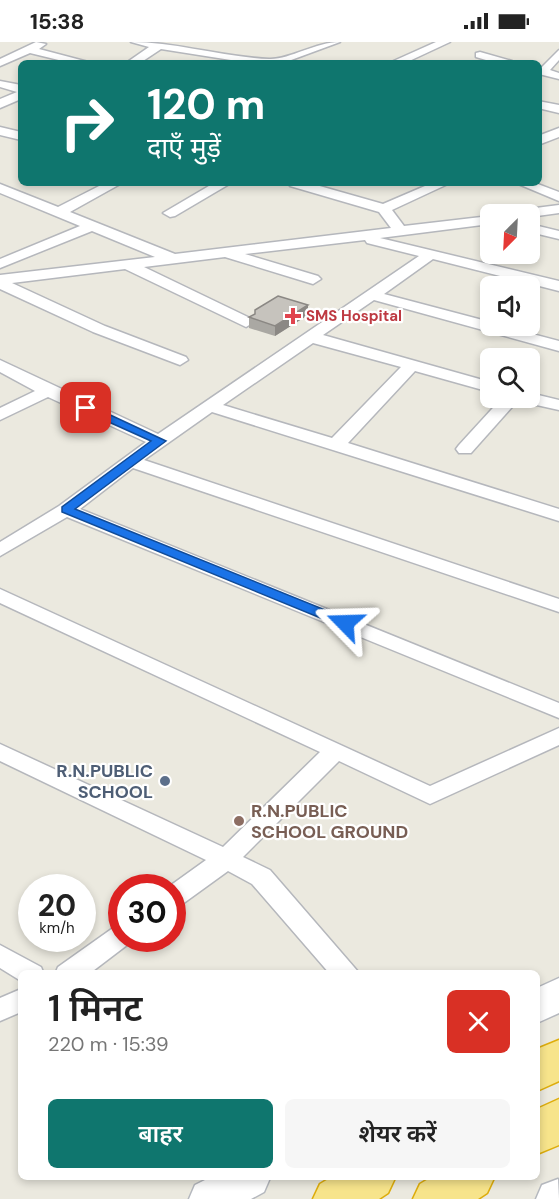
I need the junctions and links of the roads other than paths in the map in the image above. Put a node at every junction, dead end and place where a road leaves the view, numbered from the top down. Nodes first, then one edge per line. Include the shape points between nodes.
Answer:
1 (45, 42) edge
2 (136, 42) edge
3 (335, 42) edge
4 (445, 42) edge
5 (159, 46) junction
6 (29, 50) junction
7 (559, 53) edge
8 (216, 54) junction
9 (480, 56) dead end
10 (70, 60) edge
11 (137, 60) edge
12 (205, 60) edge
13 (253, 60) edge
14 (281, 60) edge
15 (404, 60) edge
16 (496, 60) edge
17 (0, 63) edge
18 (542, 71) edge
19 (542, 72) edge
20 (559, 76) edge
21 (0, 84) edge
22 (18, 88) edge
23 (18, 95) edge
24 (0, 104) edge
25 (542, 105) edge
26 (559, 110) edge
27 (2, 132) edge
28 (559, 132) edge
29 (18, 135) edge
30 (542, 139) edge
31 (109, 186) edge
32 (219, 186) edge
33 (305, 186) edge
34 (434, 186) edge
35 (531, 186) edge
36 (0, 188) edge
37 (16, 194) junction
38 (559, 197) edge
39 (0, 201) edge
40 (384, 209) junction
41 (559, 209) edge
42 (61, 211) junction
43 (540, 211) edge
44 (170, 213) dead end
45 (480, 221) edge
46 (93, 225) junction
47 (540, 230) edge
48 (400, 231) junction
49 (559, 235) edge
50 (359, 237) junction
51 (222, 252) junction
52 (430, 255) junction
53 (172, 258) junction
54 (0, 264) edge
55 (126, 264) junction
56 (312, 279) dead end
57 (0, 282) edge
58 (559, 286) edge
59 (372, 295) junction
60 (246, 322) dead end
61 (312, 337) junction
62 (559, 345) edge
63 (180, 360) dead end
64 (0, 365) edge
65 (411, 366) junction
66 (480, 384) edge
67 (48, 391) junction
68 (540, 401) edge
69 (559, 405) edge
70 (210, 406) junction
71 (503, 408) edge
72 (0, 415) edge
73 (160, 441) junction
74 (336, 445) junction
75 (465, 449) dead end
76 (130, 461) junction
77 (66, 510) junction
78 (559, 514) edge
79 (0, 550) edge
80 (0, 595) edge
81 (559, 606) edge
82 (559, 711) edge
83 (559, 736) edge
84 (336, 750) junction
85 (0, 752) edge
86 (226, 859) junction
87 (186, 888) edge
88 (108, 945) edge
89 (0, 954) edge
90 (25, 970) edge
91 (74, 970) edge
92 (343, 970) edge
93 (559, 994) edge
94 (18, 1001) edge
95 (540, 1005) edge
96 (0, 1010) edge
97 (559, 1058) edge
98 (540, 1070) edge
99 (559, 1119) edge
100 (540, 1132) edge
101 (244, 1180) edge
102 (368, 1180) edge
103 (467, 1180) edge
104 (211, 1199) edge
105 (337, 1199) edge
106 (437, 1199) edge

1 - 6 street
2 - 5 street
3 - 14 street
4 - 15 street
5 - 8 street
5 - 11 street
6 - 10 street
6 - 17 street
7 - 18 street
8 - 12 street
8 - 13 street
9 - 16 street
19 - 20 street
21 - 22 street
23 - 24 street
25 - 26 street
27 - 29 street
28 - 30 street
31 - 42 street
32 - 44 street
33 - 40 street
34 - 40 street
35 - 38 street
36 - 37 street
37 - 39 street
37 - 42 street
40 - 48 street
41 - 43 street
42 - 46 street
45 - 48 street
46 - 53 street
46 - 54 street
47 - 49 street
48 - 50 street
50 - 51 street
50 - 52 street
51 - 53 street
51 - 56 street
52 - 58 street
52 - 59 street
53 - 55 street
55 - 57 street
55 - 60 street
57 - 63 street via 99,329
59 - 61 street
59 - 62 street
61 - 65 street
61 - 70 street
64 - 67 street
65 - 66 street
65 - 74 street
67 - 72 street
67 - 73 street
68 - 69 street
70 - 73 street
70 - 74 street
71 - 75 street
73 - 76 street
74 - 78 street
76 - 77 street
76 - 81 street
77 - 79 street
77 - 82 street
80 - 84 street
83 - 84 street via 430,796
84 - 86 street
85 - 86 street
86 - 87 street
86 - 92 street via 261,877
88 - 91 street
89 - 90 street
93 - 95 main road
94 - 96 street
97 - 98 highway
99 - 100 highway
101 - 104 main road
102 - 105 highway
103 - 106 highway

